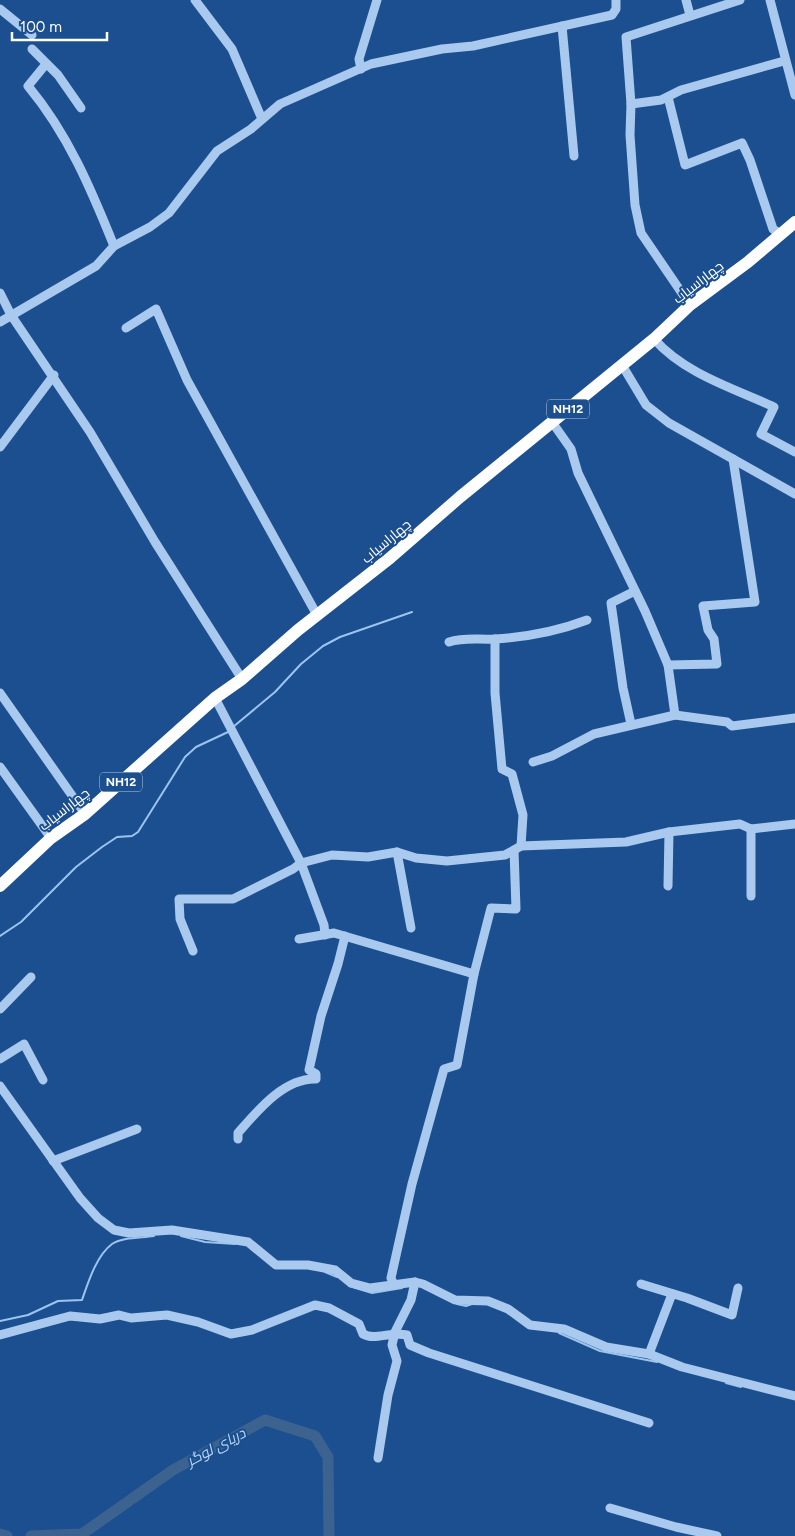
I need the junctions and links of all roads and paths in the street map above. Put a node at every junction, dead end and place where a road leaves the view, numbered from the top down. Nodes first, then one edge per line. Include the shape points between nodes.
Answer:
1 (196, 0) edge
2 (377, 0) edge
3 (616, 0) edge
4 (686, 0) edge
5 (740, 0) edge
6 (770, 0) edge
7 (0, 9) edge
8 (690, 15) junction
9 (562, 26) junction
10 (32, 35) dead end
11 (32, 49) dead end
12 (784, 60) junction
13 (46, 64) junction
14 (361, 69) junction
15 (795, 95) edge
16 (668, 97) junction
17 (631, 104) junction
18 (81, 108) dead end
19 (262, 119) junction
20 (574, 156) dead end
21 (795, 222) edge
22 (780, 234) junction
23 (114, 246) junction
24 (0, 293) edge
25 (690, 305) junction
26 (11, 315) junction
27 (0, 322) edge
28 (126, 328) dead end
29 (654, 339) junction
30 (622, 365) junction
31 (54, 375) junction
32 (552, 422) junction
33 (0, 447) edge
34 (795, 452) edge
35 (733, 459) junction
36 (795, 494) edge
37 (635, 591) junction
38 (317, 615) junction
39 (587, 620) dead end
40 (495, 639) junction
41 (449, 642) dead end
42 (668, 664) junction
43 (242, 679) junction
44 (0, 693) edge
45 (215, 698) junction
46 (675, 715) junction
47 (795, 718) edge
48 (631, 724) junction
49 (533, 762) dead end
50 (0, 767) edge
51 (85, 814) junction
52 (795, 824) edge
53 (751, 829) junction
54 (669, 832) junction
55 (51, 838) junction
56 (517, 848) junction
57 (397, 852) junction
58 (301, 863) junction
59 (0, 886) edge
60 (668, 886) dead end
61 (751, 896) dead end
62 (411, 928) dead end
63 (324, 935) junction
64 (345, 936) junction
65 (299, 939) dead end
66 (193, 951) dead end
67 (474, 974) junction
68 (31, 977) dead end
69 (0, 1009) edge
70 (0, 1059) edge
71 (43, 1080) dead end
72 (0, 1086) edge
73 (137, 1129) dead end
74 (238, 1139) dead end
75 (53, 1161) junction
76 (415, 1282) junction
77 (394, 1284) junction
78 (642, 1284) dead end
79 (738, 1288) dead end
80 (672, 1294) junction
81 (395, 1332) junction
82 (0, 1334) edge
83 (649, 1354) junction
84 (795, 1396) edge
85 (649, 1423) dead end
86 (378, 1458) dead end
87 (610, 1508) dead end
88 (717, 1536) edge

1 - 19 street via 232,49
2 - 14 street via 359,59
3 - 9 street via 612,15
4 - 8 street
5 - 8 street
6 - 12 street
7 - 10 street
8 - 17 street via 626,37
9 - 14 street via 474,46 400,57
9 - 20 street
11 - 13 street
12 - 15 street
12 - 16 street via 681,90
13 - 18 street via 58,75
13 - 23 street via 28,86 50,113 67,142
14 - 19 street via 280,104
16 - 17 street
16 - 22 street via 685,165 742,143 773,229
17 - 25 street via 635,206 641,233
19 - 23 street via 217,151 169,213
21 - 22 highway, چهاراسیاب / NH12
22 - 25 highway, چهاراسیاب / NH12
23 - 26 street via 96,266
24 - 26 street
25 - 29 highway, چهاراسیاب / NH12
26 - 27 street
26 - 31 street
28 - 38 street via 156,309 186,380
29 - 30 highway, چهاراسیاب / NH12
29 - 34 street via 695,372 774,407 761,434
30 - 32 highway, چهاراسیاب / NH12
30 - 35 street via 646,406 669,423
31 - 33 street
31 - 43 street
32 - 37 street via 571,449 578,473
32 - 38 highway, چهاراسیاب / NH12
35 - 36 street
35 - 42 street via 755,602 703,606 708,630 714,639 717,664
37 - 42 street
37 - 48 street via 612,602
38 - 43 highway, چهاراسیاب / NH12
39 - 40 street via 560,630
40 - 41 street via 463,638
40 - 56 street via 495,693 502,768 512,774 523,815
42 - 46 street
43 - 45 highway, چهاراسیاب / NH12
44 - 51 street
45 - 51 highway, چهاراسیاب / NH12
45 - 58 street
46 - 47 street via 727,722 732,726
46 - 48 street
48 - 49 street via 623,729 594,734
50 - 55 street
51 - 55 highway, چهاراسیاب / NH12
52 - 53 street
53 - 54 street via 740,824
53 - 61 street
54 - 56 street via 626,842
54 - 60 street
55 - 59 highway, چهاراسیاب / NH12
56 - 57 street via 505,855 447,861 416,858
56 - 67 street via 516,909 492,908
57 - 58 street via 368,857 332,855
57 - 62 street
58 - 63 street via 324,925
58 - 66 street via 233,899 179,899 180,919
63 - 64 street
63 - 65 street
64 - 67 street
64 - 74 street via 309,1070 316,1074 316,1079 304,1079 277,1093 238,1133
67 - 77 street via 457,1066 444,1069 412,1184 392,1278
68 - 69 street
70 - 71 street via 24,1044
72 - 75 street
73 - 75 street
75 - 77 street via 80,1198 114,1230 129,1233 172,1230 248,1242 276,1265 308,1265 335,1270 351,1283 370,1288
76 - 77 street
76 - 81 street via 411,1300
76 - 83 street via 455,1300 488,1301 508,1309 530,1325 564,1329 606,1347
78 - 80 street
79 - 80 street via 732,1315
80 - 83 street
81 - 82 street via 369,1337 363,1334 359,1324 329,1308 315,1305 252,1330 231,1334 167,1315 131,1318 119,1315 100,1319 70,1316
81 - 85 street via 406,1335 410,1345 429,1353
81 - 86 street via 392,1345 397,1361
83 - 84 street via 682,1367
87 - 88 street

